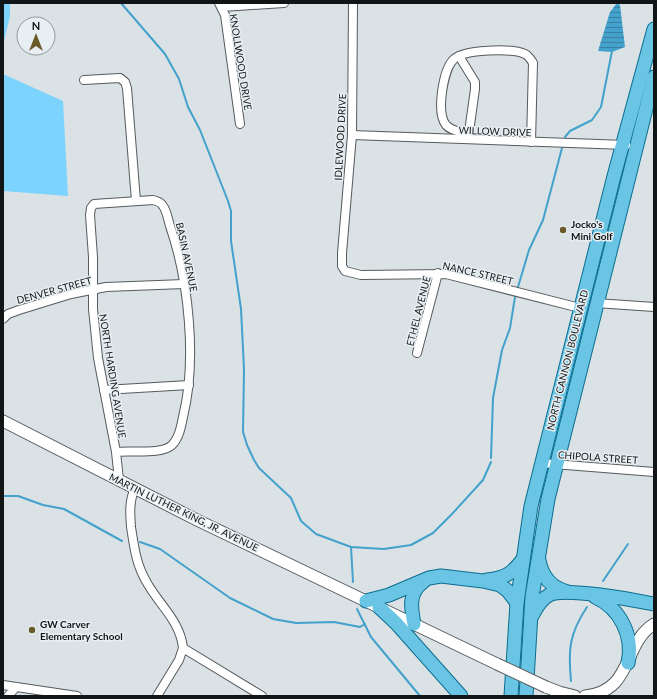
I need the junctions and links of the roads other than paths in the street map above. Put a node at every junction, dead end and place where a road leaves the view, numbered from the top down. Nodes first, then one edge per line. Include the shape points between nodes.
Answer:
1 (284, 3) edge
2 (353, 3) edge
3 (220, 5) edge
4 (654, 29) edge
5 (460, 56) junction
6 (654, 77) edge
7 (84, 80) dead end
8 (240, 124) dead end
9 (352, 136) junction
10 (469, 137) junction
11 (531, 142) junction
12 (623, 145) junction
13 (637, 145) junction
14 (136, 201) junction
15 (94, 204) joint
16 (345, 271) joint
17 (438, 273) junction
18 (184, 284) junction
19 (92, 289) junction
20 (596, 303) junction
21 (654, 307) edge
22 (580, 308) junction
23 (3, 319) edge
24 (417, 353) dead end
25 (189, 385) junction
26 (104, 390) junction
27 (3, 421) edge
28 (116, 452) junction
29 (541, 463) junction
30 (555, 464) junction
31 (654, 472) edge
32 (119, 480) junction
33 (135, 488) junction
34 (540, 545) junction
35 (523, 559) junction
36 (424, 581) junction
37 (483, 581) junction
38 (572, 592) junction
39 (588, 594) junction
40 (366, 601) junction
41 (517, 603) junction
42 (654, 604) edge
43 (379, 607) junction
44 (529, 623) junction
45 (414, 624) junction
46 (654, 624) edge
47 (183, 648) junction
48 (628, 662) junction
49 (3, 685) edge
50 (16, 687) junction
51 (549, 688) junction
52 (8, 696) edge
53 (77, 696) edge
54 (157, 696) edge
55 (262, 696) edge
56 (461, 696) edge
57 (511, 696) edge
58 (526, 696) edge
59 (564, 696) edge
60 (575, 696) edge
61 (585, 696) edge

1 - 3 street
2 - 9 street, IDLEWOOD DRIVE
3 - 8 street, KNOLLWOOD DRIVE via 225,15
4 - 12 main road, NORTH CANNON BOULEVARD
5 - 10 street via 475,82
5 - 10 street via 451,64 441,102 443,120 451,128
5 - 11 street via 492,51 524,54 529,58 533,69
6 - 13 main road, NORTH CANNON BOULEVARD
7 - 14 street via 120,78 125,82
9 - 10 street, WILLOW DRIVE
9 - 16 street, IDLEWOOD DRIVE via 342,253 342,266
10 - 11 street, WILLOW DRIVE
11 - 12 street, WILLOW DRIVE
12 - 13 street, WILLOW DRIVE
12 - 22 main road, NORTH CANNON BOULEVARD
13 - 20 main road, NORTH CANNON BOULEVARD
14 - 15 street, BASIN AVENUE
14 - 18 street, BASIN AVENUE via 153,200 164,207
15 - 19 street, NORTH HARDING AVENUE via 90,215
16 - 17 street, NANCE STREET via 362,275
17 - 22 street, NANCE STREET
17 - 24 street, ETHEL AVENUE
18 - 19 street, DENVER STREET
18 - 25 street, BASIN AVENUE via 189,340
19 - 23 street, DENVER STREET via 19,310
19 - 26 street, NORTH HARDING AVENUE
20 - 21 street
20 - 30 main road, NORTH CANNON BOULEVARD
22 - 29 main road, NORTH CANNON BOULEVARD
25 - 26 street
25 - 28 street, BASIN AVENUE via 180,431 171,447 159,451
26 - 28 street, NORTH HARDING AVENUE
27 - 32 main road, MARTIN LUTHER KING, JR. AVENUE
28 - 32 street, NORTH HARDING AVENUE
29 - 30 street, CHIPOLA STREET
29 - 35 main road, NORTH CANNON BOULEVARD
30 - 31 street, CHIPOLA STREET
30 - 34 main road, NORTH CANNON BOULEVARD
32 - 33 main road, MARTIN LUTHER KING, JR. AVENUE
33 - 40 main road, MARTIN LUTHER KING, JR. AVENUE
33 - 47 street via 130,502 130,512 138,562 146,582 177,626
34 - 38 main road via 540,562 545,577 555,586
34 - 44 main road, NORTH CANNON BOULEVARD
35 - 37 main road via 506,577
35 - 41 main road, NORTH CANNON BOULEVARD
36 - 37 main road via 442,576
36 - 40 main road
36 - 45 main road via 412,595
37 - 41 main road via 505,588
38 - 39 main road
38 - 44 main road via 555,593 546,597 536,608
39 - 42 main road
39 - 48 main road via 608,604 622,620 629,640
40 - 43 main road, MARTIN LUTHER KING, JR. AVENUE
41 - 57 main road, NORTH CANNON BOULEVARD
43 - 45 main road
43 - 56 main road
44 - 58 main road, NORTH CANNON BOULEVARD
45 - 51 main road, bridge
46 - 48 main road via 638,639
47 - 54 street via 179,660
47 - 55 street
48 - 61 main road via 621,676 611,686 597,694
49 - 50 street
50 - 52 street
50 - 53 street
51 - 59 main road
51 - 60 main road

